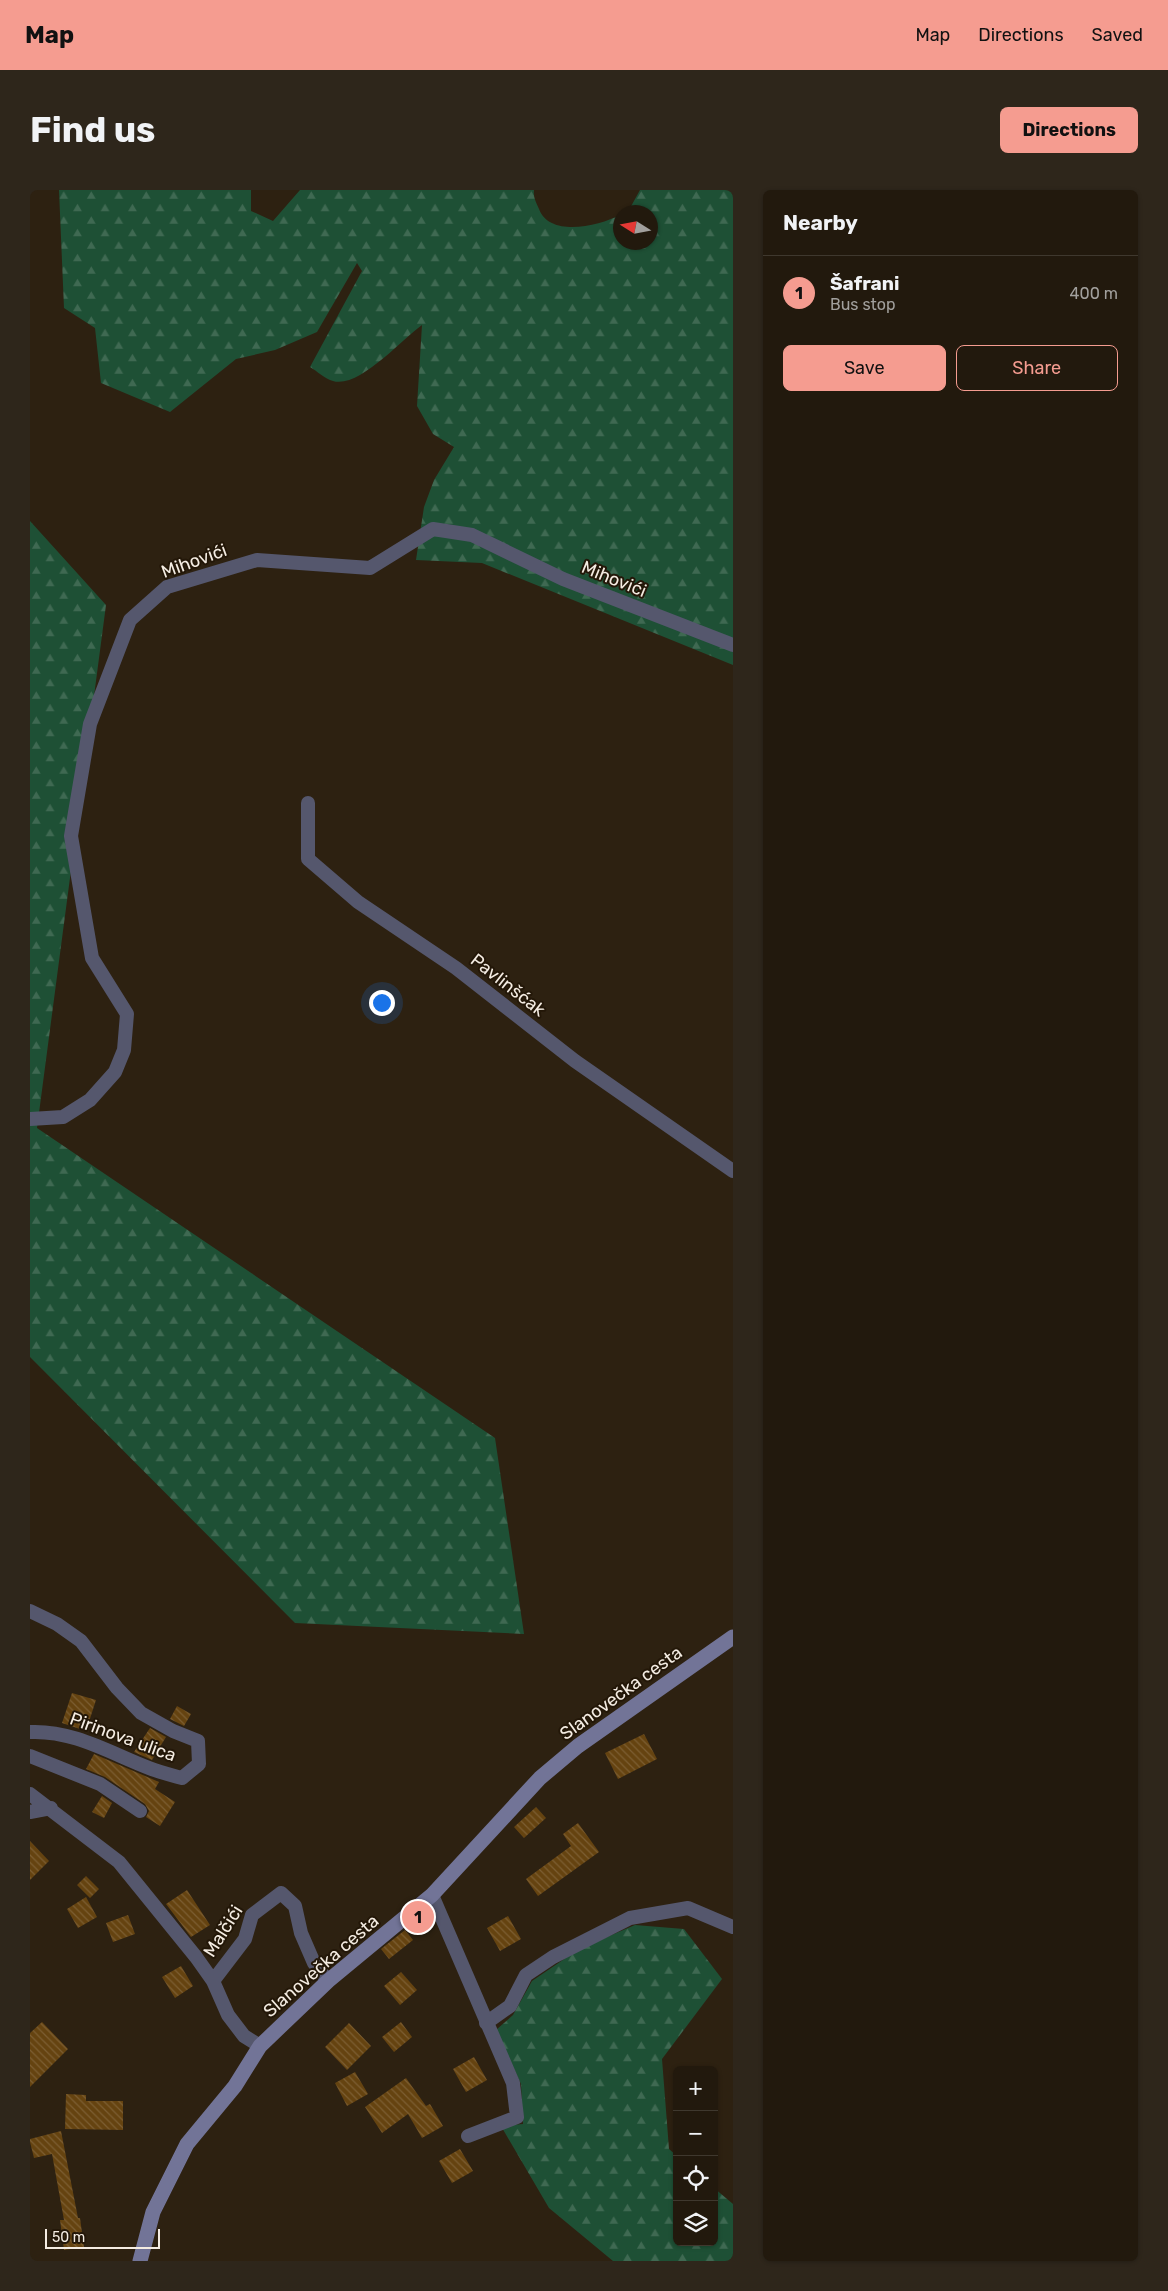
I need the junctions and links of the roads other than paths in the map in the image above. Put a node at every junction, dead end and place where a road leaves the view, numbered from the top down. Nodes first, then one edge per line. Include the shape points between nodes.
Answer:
1 (733, 645) edge
2 (308, 803) dead end
3 (30, 1119) edge
4 (733, 1171) edge
5 (30, 1611) edge
6 (733, 1637) edge
7 (30, 1732) edge
8 (30, 1756) edge
9 (30, 1794) edge
10 (51, 1808) junction
11 (140, 1811) dead end
12 (30, 1812) edge
13 (432, 1895) junction
14 (733, 1927) edge
15 (213, 1981) junction
16 (328, 1982) junction
17 (486, 2023) junction
18 (260, 2046) junction
19 (468, 2136) dead end
20 (140, 2261) edge

1 - 3 street, Mihovići via 563,579 472,535 433,529 370,568 257,560 167,587 130,620 90,724 71,836 92,958 127,1014 124,1050 114,1072 90,1100 63,1117
2 - 4 street, Pavlinšćak via 308,859 358,902 456,968 574,1061
5 - 7 street, Pirinova ulica via 82,1640 116,1688 142,1714 198,1741 199,1764 182,1778 65,1734
6 - 13 street, Slanovečka cesta via 578,1746 540,1778
8 - 11 street via 100,1784
9 - 10 street
10 - 12 street
10 - 15 street via 119,1862
13 - 16 street, Slanovečka cesta
13 - 17 street
14 - 17 street via 688,1908 630,1918 553,1957 526,1975 510,2006
15 - 16 street, Malčići via 245,1939 252,1915 281,1893 295,1906 301,1933 314,1963
15 - 18 street via 228,2015 244,2036
16 - 18 street, Slanovečka cesta
17 - 19 street via 513,2083 517,2117
18 - 20 street, Slanovečka cesta via 235,2086 187,2144 153,2212

